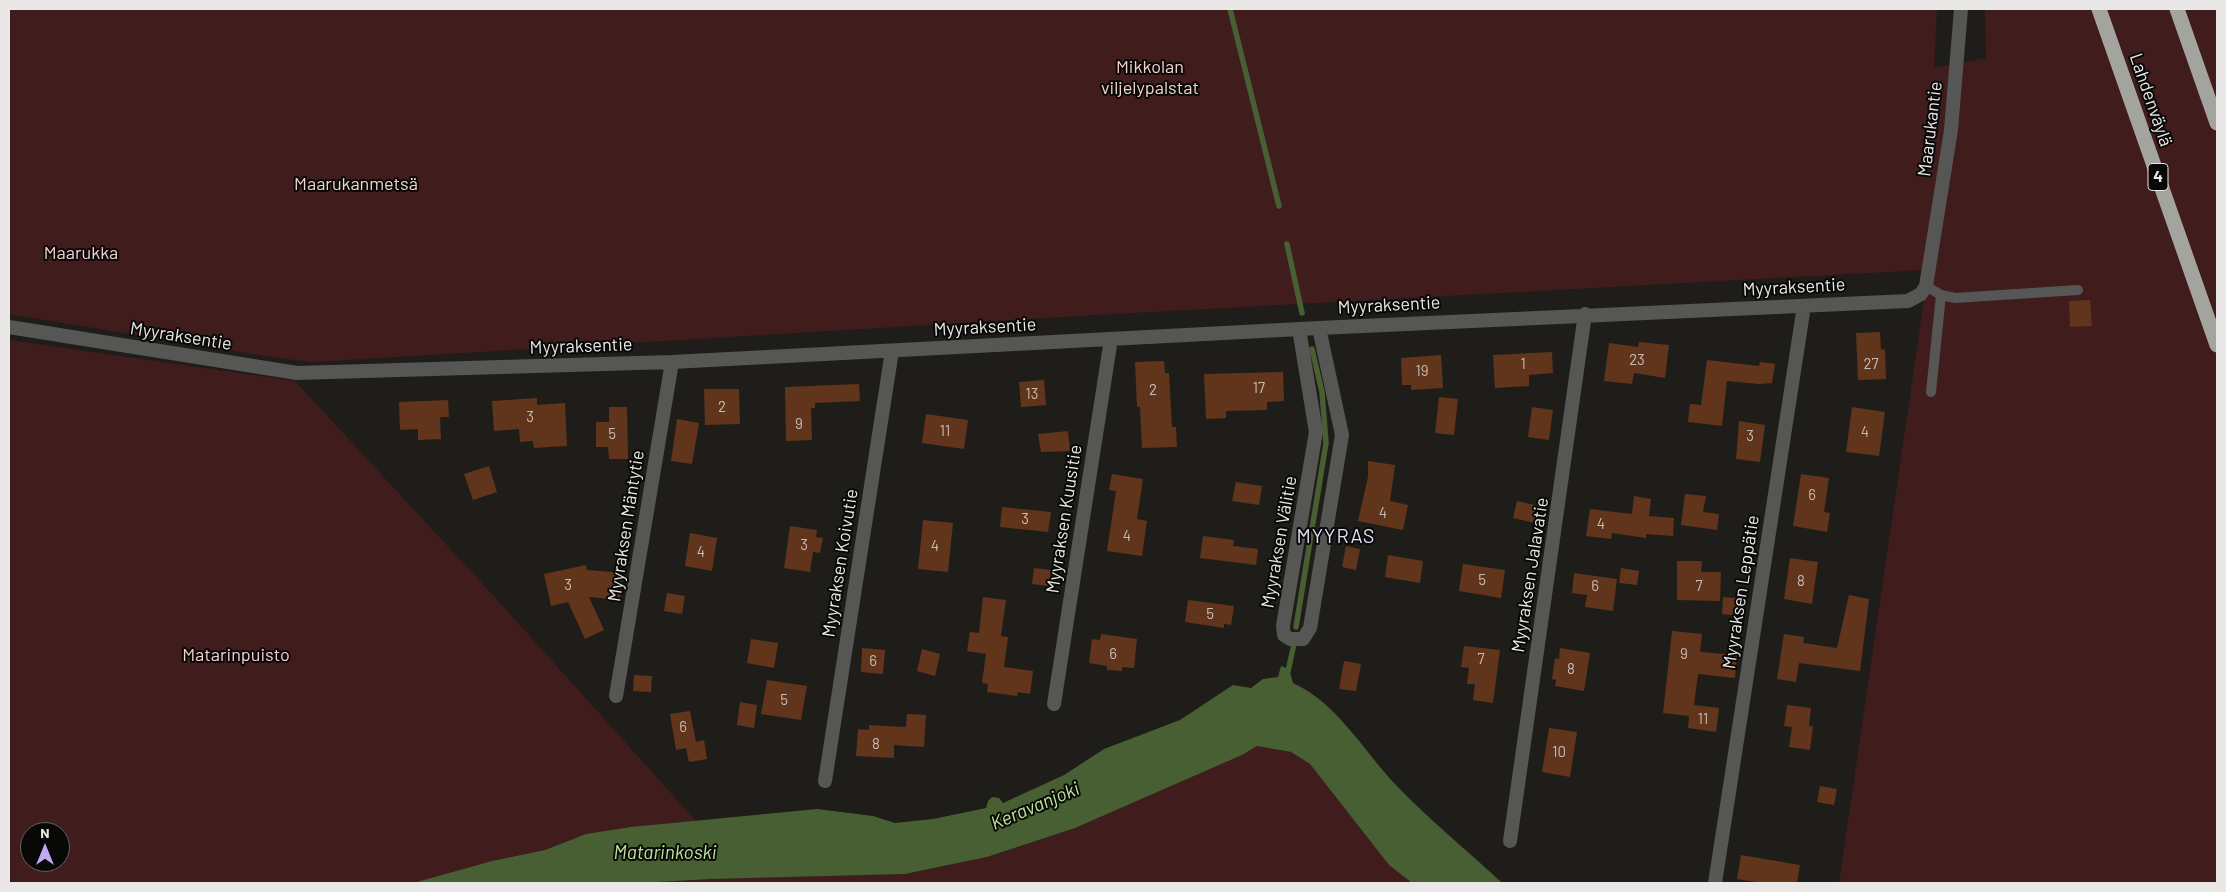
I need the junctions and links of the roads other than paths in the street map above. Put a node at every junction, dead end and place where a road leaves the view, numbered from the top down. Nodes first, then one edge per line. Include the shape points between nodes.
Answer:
1 (1961, 9) edge
2 (2099, 9) edge
3 (2177, 9) edge
4 (2217, 123) edge
5 (1926, 286) junction
6 (2078, 290) dead end
7 (1941, 295) junction
8 (1804, 306) junction
9 (1586, 314) junction
10 (9, 327) edge
11 (1319, 328) junction
12 (1299, 329) junction
13 (1111, 339) junction
14 (2217, 345) edge
15 (892, 351) junction
16 (672, 362) junction
17 (1931, 392) dead end
18 (616, 696) dead end
19 (1054, 704) dead end
20 (825, 781) dead end
21 (1510, 841) dead end
22 (1716, 883) edge

1 - 5 street, Maarukantie via 1951,130
2 - 14 highway, Lahdenväylä / 4
3 - 4 highway
5 - 7 lane
5 - 8 street, Myyraksentie via 1921,294 1908,301
6 - 7 lane via 1954,298
7 - 17 lane
8 - 9 street, Myyraksentie
8 - 22 street, Myyraksen Leppätie
9 - 11 street, Myyraksentie
9 - 21 street, Myyraksen Jalavatie
10 - 16 street, Myyraksentie via 297,373
11 - 12 street, Myyraksentie
11 - 12 street, Myyraksen Välitie via 1342,435 1310,628 1303,639 1290,639 1284,635 1283,626 1316,432
12 - 13 street, Myyraksentie
13 - 15 street, Myyraksentie
13 - 19 street, Myyraksen Kuusitie
15 - 16 street, Myyraksentie
15 - 20 street, Myyraksen Koivutie
16 - 18 street, Myyraksen Mäntytie

